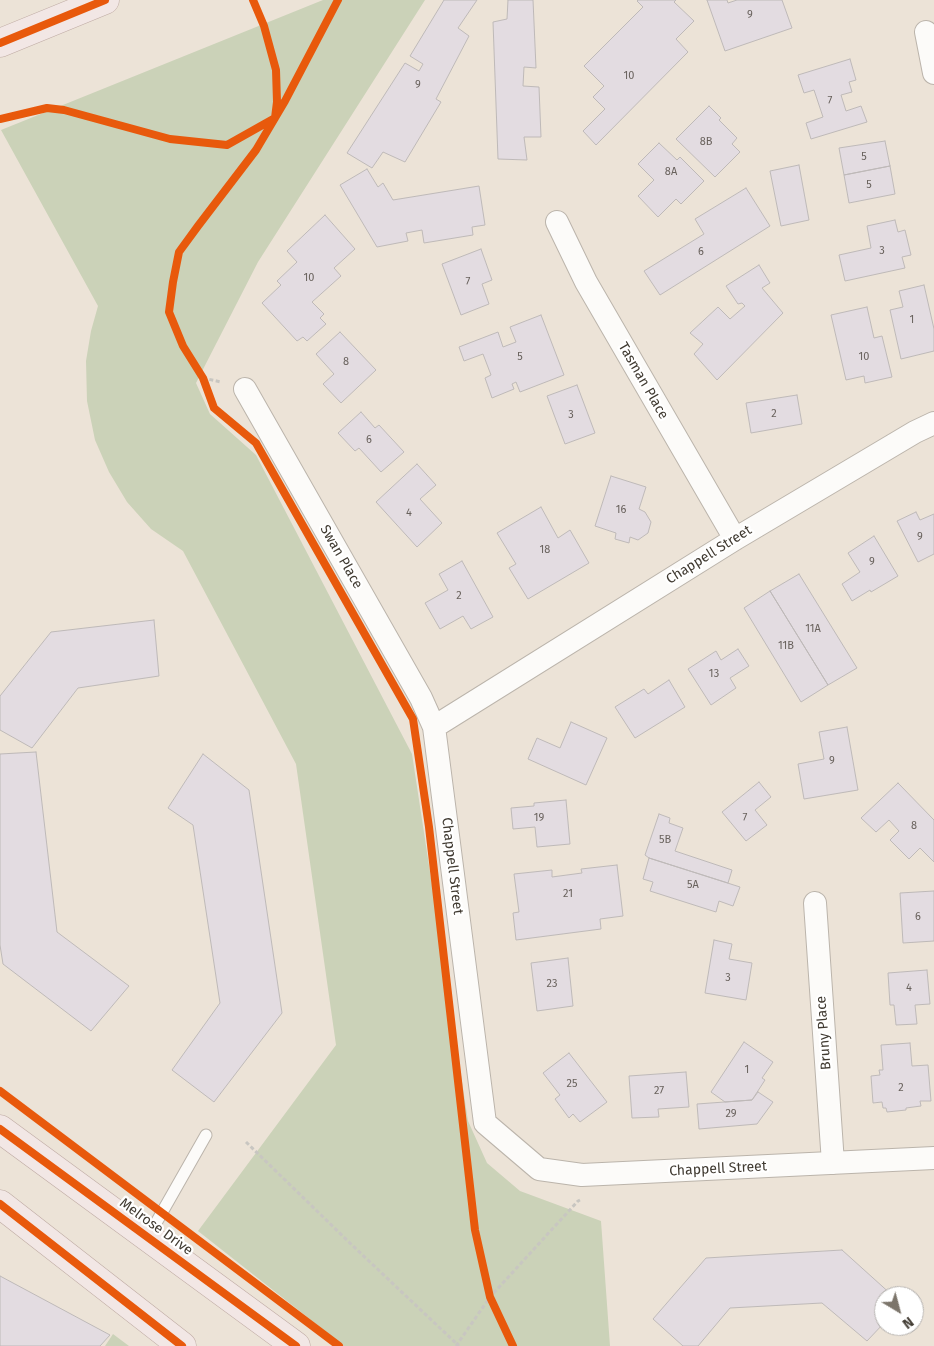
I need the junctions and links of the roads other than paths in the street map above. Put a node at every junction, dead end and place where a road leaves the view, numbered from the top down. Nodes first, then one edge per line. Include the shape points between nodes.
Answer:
1 (105, 0) edge
2 (926, 32) dead end
3 (0, 43) edge
4 (934, 73) edge
5 (557, 222) dead end
6 (245, 390) dead end
7 (934, 423) edge
8 (735, 539) junction
9 (434, 727) junction
10 (815, 903) dead end
11 (0, 1129) edge
12 (206, 1135) dead end
13 (934, 1158) edge
14 (833, 1163) junction
15 (0, 1204) edge
16 (148, 1237) junction
17 (182, 1346) edge
18 (296, 1346) edge

1 - 3 main road
2 - 4 street
5 - 8 street, Tasman Place via 586,282
6 - 9 street, Swan Place via 421,698
7 - 8 street, Chappell Street
8 - 9 street, Chappell Street
9 - 14 street, Chappell Street via 485,1123 539,1169 582,1175
10 - 14 street, Bruny Place
11 - 16 main road, Melrose Drive
12 - 16 lane
13 - 14 street, Chappell Street
15 - 17 main road
16 - 18 main road, Melrose Drive

